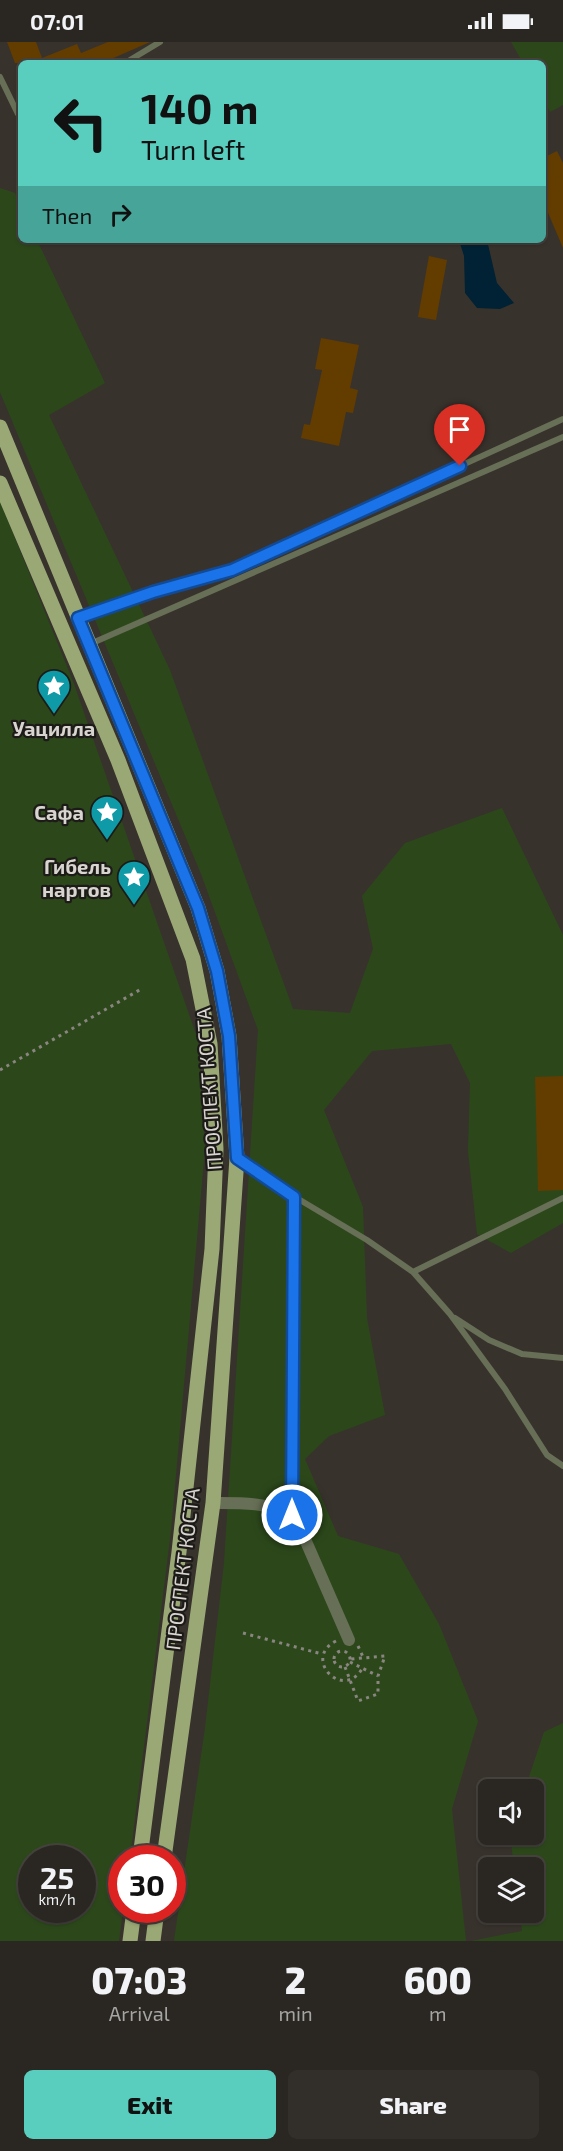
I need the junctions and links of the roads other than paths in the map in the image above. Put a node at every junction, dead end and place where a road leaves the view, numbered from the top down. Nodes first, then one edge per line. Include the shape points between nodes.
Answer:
1 (160, 42) edge
2 (130, 60) edge
3 (0, 77) edge
4 (18, 114) edge
5 (563, 419) edge
6 (0, 428) edge
7 (563, 437) edge
8 (0, 483) edge
9 (78, 618) junction
10 (89, 644) junction
11 (237, 1158) junction
12 (294, 1197) junction
13 (563, 1198) edge
14 (413, 1272) junction
15 (450, 1314) junction
16 (563, 1358) edge
17 (563, 1466) edge
18 (213, 1503) junction
19 (292, 1515) junction
20 (349, 1640) road end
21 (142, 1845) edge
22 (166, 1845) edge
23 (132, 1923) edge
24 (155, 1923) edge
25 (130, 1941) edge
26 (153, 1941) edge

1 - 2 lane
3 - 4 lane
5 - 9 lane via 232,570
6 - 9 main road, ПРОСПЕКТ КОСТА
7 - 10 lane
8 - 21 main road, ПРОСПЕКТ КОСТА via 118,760 192,959 210,1044 216,1149 212,1249
9 - 10 main road, ПРОСПЕКТ КОСТА
10 - 11 main road, ПРОСПЕКТ КОСТА via 198,908 217,971 229,1036
11 - 12 street
11 - 18 main road, ПРОСПЕКТ КОСТА
12 - 14 lane
12 - 19 street
13 - 14 lane
14 - 15 lane
15 - 16 lane via 489,1340 522,1354
15 - 17 lane via 547,1455
18 - 19 street via 256,1506
18 - 22 main road, ПРОСПЕКТ КОСТА
19 - 20 street
23 - 25 main road
24 - 26 main road

